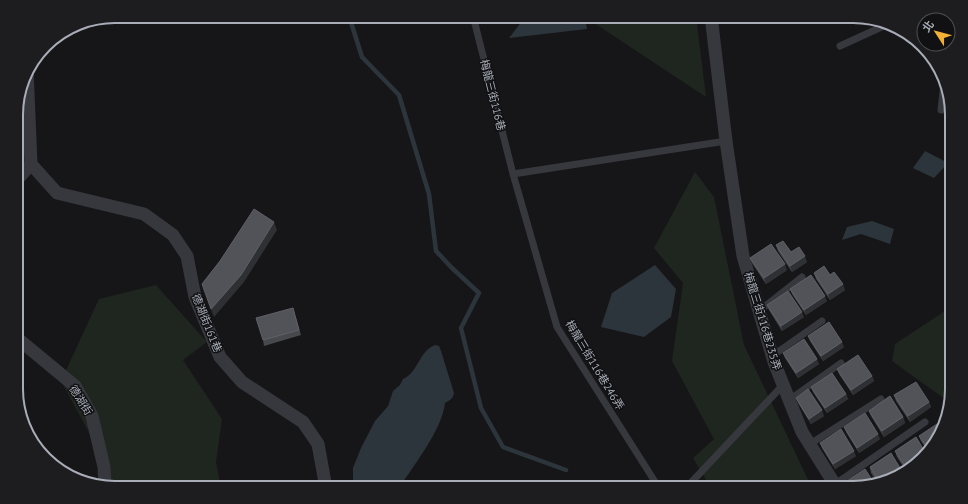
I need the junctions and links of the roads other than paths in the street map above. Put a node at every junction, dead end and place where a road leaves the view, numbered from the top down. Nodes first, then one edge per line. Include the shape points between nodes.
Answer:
1 (475, 23) edge
2 (712, 23) edge
3 (881, 27) edge
4 (840, 46) dead end
5 (28, 86) edge
6 (943, 95) edge
7 (941, 110) dead end
8 (726, 141) junction
9 (31, 164) junction
10 (23, 173) edge
11 (513, 174) junction
12 (802, 277) dead end
13 (759, 311) junction
14 (822, 321) dead end
15 (23, 343) edge
16 (772, 356) junction
17 (841, 363) dead end
18 (783, 385) junction
19 (880, 399) dead end
20 (789, 400) junction
21 (925, 422) dead end
22 (810, 444) junction
23 (105, 480) edge
24 (325, 481) edge
25 (655, 481) edge
26 (693, 481) edge
27 (833, 481) edge
28 (843, 481) edge

1 - 11 lane, 梅龍三街116巷
2 - 8 street
3 - 4 lane
5 - 9 street
6 - 7 lane
8 - 11 lane
8 - 13 street, 梅龍三街116巷235弄 via 743,256
9 - 10 street
9 - 24 street, 德湖街161巷 via 57,193 144,214 173,235 187,256 195,297 220,357 242,382 303,422 318,444
11 - 25 lane, 梅龍三街116巷246弄 via 557,327
12 - 13 lane
13 - 16 street, 梅龍三街116巷235弄
14 - 16 lane
15 - 23 street, 德湖街 via 75,386 92,416
16 - 18 street, 梅龍三街116巷235弄
17 - 20 lane
18 - 20 street, 梅龍三街116巷235弄
18 - 26 lane
19 - 22 lane
20 - 22 street, 梅龍三街116巷235弄 via 802,432
21 - 28 lane
22 - 27 street, 梅龍三街116巷235弄

